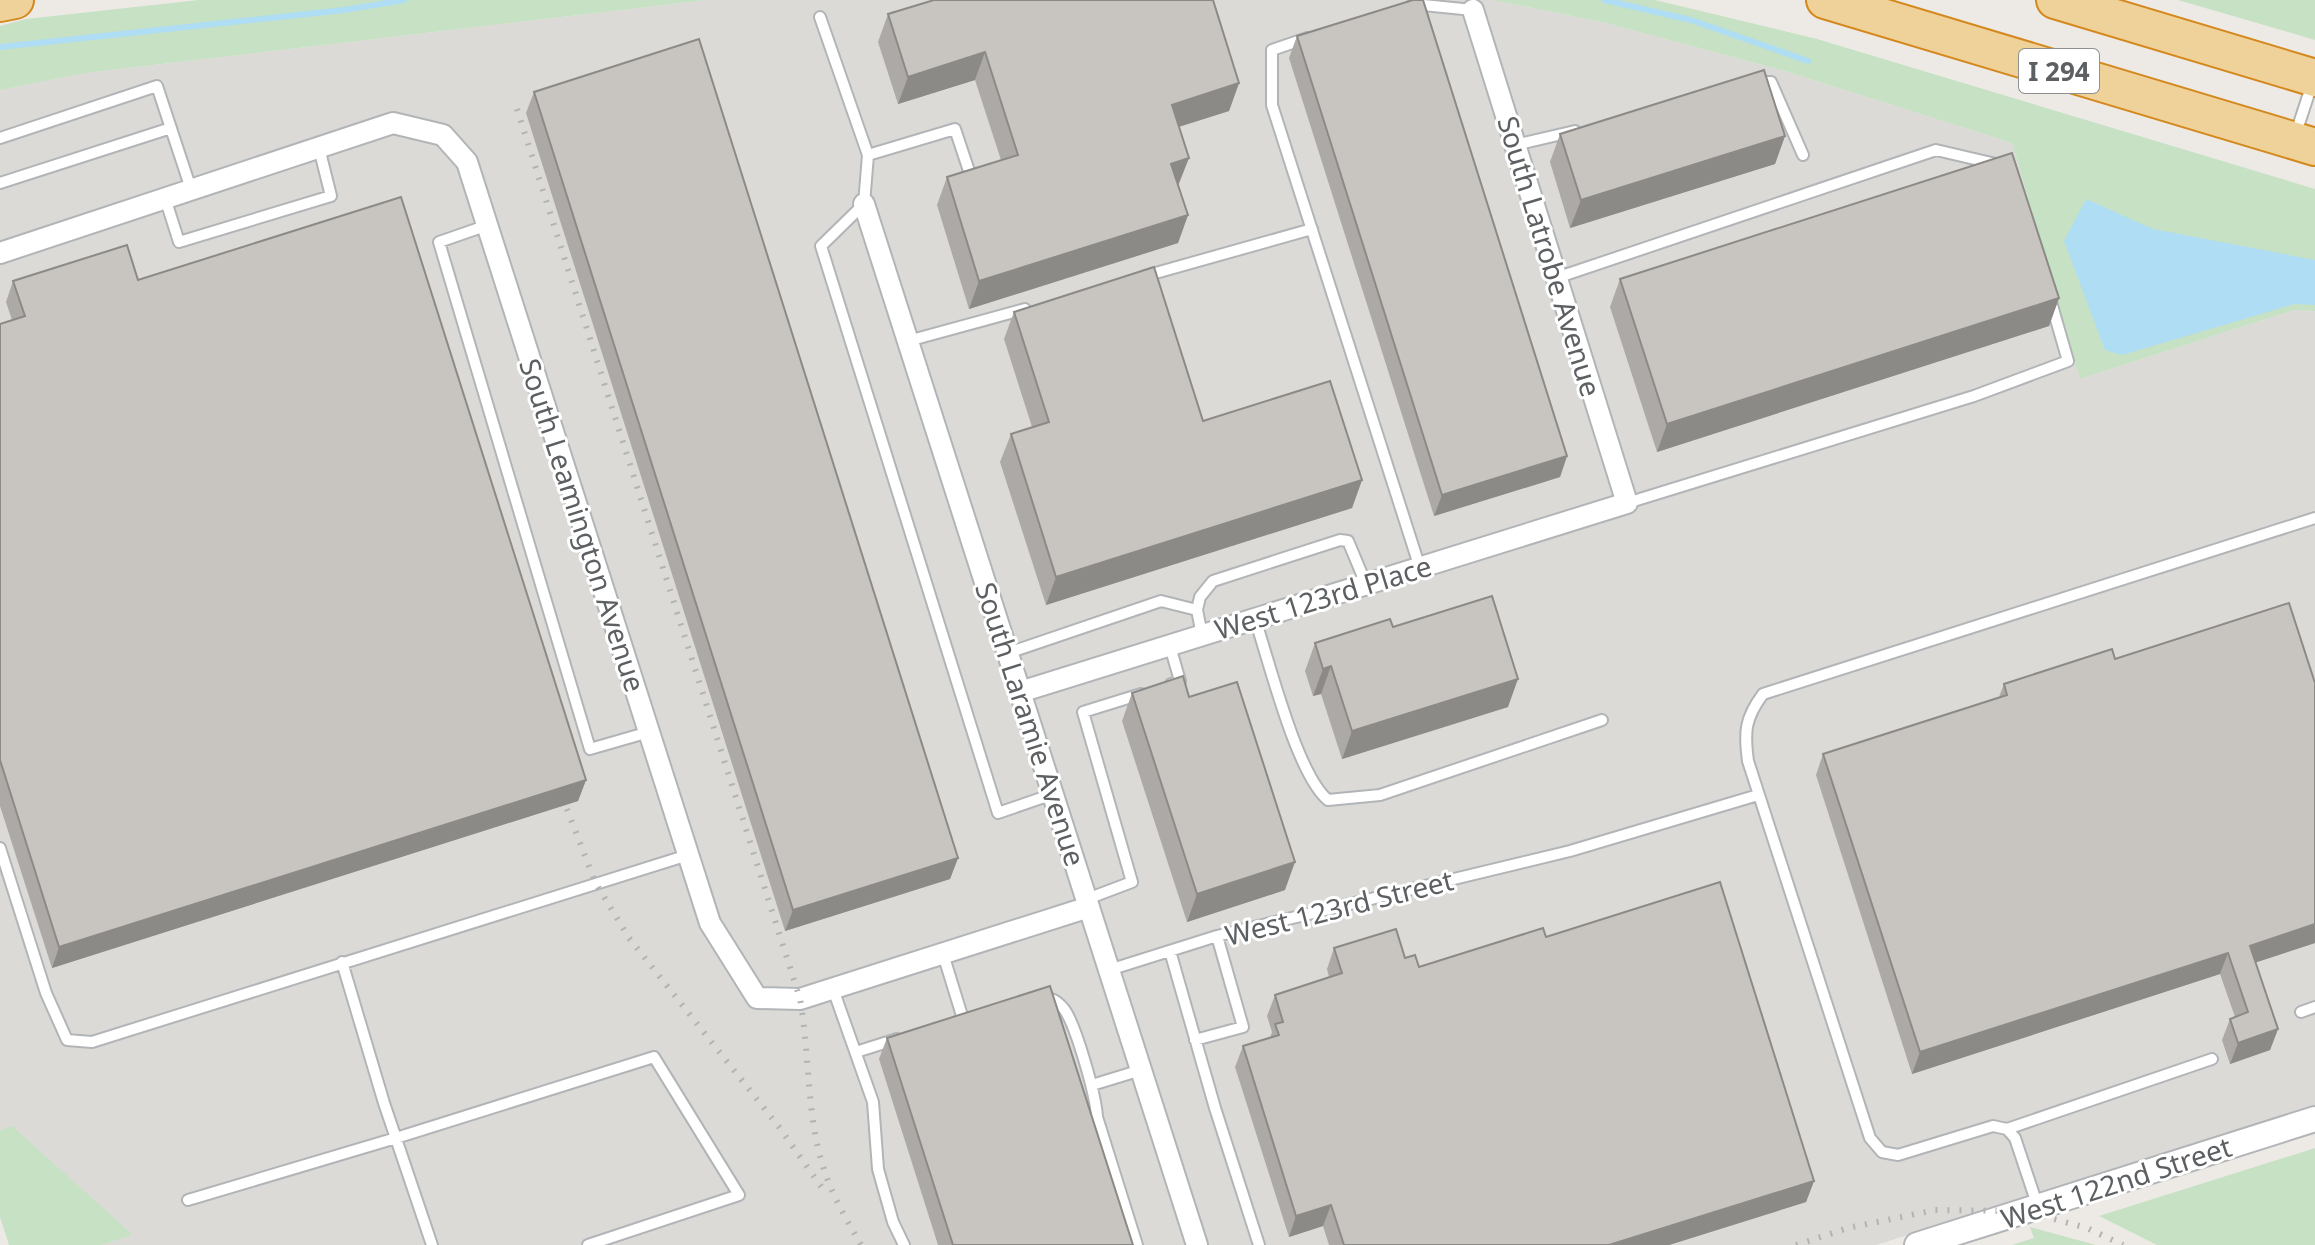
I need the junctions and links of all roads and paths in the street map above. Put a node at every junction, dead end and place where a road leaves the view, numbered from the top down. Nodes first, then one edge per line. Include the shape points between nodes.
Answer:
1 (15, 0) edge
2 (1825, 0) edge
3 (2055, 0) edge
4 (0, 3) edge
5 (1399, 8) edge
6 (1473, 10) joint
7 (820, 17) dead end
8 (1314, 36) edge
9 (2314, 78) edge
10 (1742, 86) edge
11 (171, 128) junction
12 (1582, 129) edge
13 (0, 138) edge
14 (2304, 144) edge
15 (1515, 145) junction
16 (319, 148) junction
17 (868, 155) junction
18 (1803, 155) dead end
19 (2011, 168) edge
20 (970, 174) edge
21 (0, 183) edge
22 (191, 189) junction
23 (165, 198) junction
24 (864, 204) junction
25 (488, 225) junction
26 (1312, 229) junction
27 (0, 253) edge
28 (1556, 278) junction
29 (1132, 279) edge
30 (2046, 285) edge
31 (1042, 304) edge
32 (908, 341) junction
33 (1627, 503) junction
34 (2315, 518) edge
35 (1420, 568) junction
36 (1366, 584) junction
37 (1197, 610) junction
38 (1255, 619) junction
39 (1202, 635) junction
40 (1170, 646) junction
41 (1008, 653) junction
42 (1166, 686) edge
43 (1152, 690) edge
44 (1020, 692) junction
45 (1602, 720) dead end
46 (649, 732) junction
47 (1053, 794) junction
48 (1758, 795) junction
49 (0, 848) edge
50 (688, 855) junction
51 (1088, 903) junction
52 (1217, 936) junction
53 (1170, 951) junction
54 (943, 954) junction
55 (342, 962) junction
56 (1109, 970) junction
57 (833, 989) junction
58 (1035, 996) edge
59 (2315, 1007) edge
60 (2301, 1012) dead end
61 (978, 1014) edge
62 (963, 1019) junction
63 (950, 1023) edge
64 (909, 1035) edge
65 (1195, 1040) junction
66 (856, 1052) junction
67 (2212, 1059) dead end
68 (1141, 1070) junction
69 (1092, 1085) junction
70 (2315, 1119) edge
71 (2007, 1129) junction
72 (396, 1138) junction
73 (188, 1200) dead end
74 (2038, 1207) junction
75 (432, 1245) edge
76 (588, 1245) edge
77 (904, 1245) edge
78 (1137, 1245) edge
79 (1197, 1245) edge
80 (1259, 1245) edge
81 (1917, 1245) edge

1 - 4 highway
2 - 14 highway, I 294
3 - 9 highway, I 294
5 - 6 lane via 1413,4
6 - 15 street, South Latrobe Avenue
7 - 17 lane
8 - 26 lane via 1272,50 1272,105
9 - 14 lane
10 - 18 lane via 1771,82
11 - 13 lane via 157,86
11 - 21 lane
11 - 22 lane
12 - 15 lane
15 - 28 street, South Latrobe Avenue
16 - 22 street
16 - 23 lane via 331,196 179,242
16 - 25 street, South Leamington Avenue via 393,123 443,135 467,162
17 - 20 lane via 955,129
17 - 24 lane
19 - 28 lane via 1936,150
22 - 23 street
23 - 27 street
24 - 32 street, South Laramie Avenue
24 - 47 lane via 821,246 998,813
25 - 46 street, South Leamington Avenue
25 - 46 lane via 439,242 590,749
26 - 29 lane
26 - 35 lane
28 - 33 street, South Latrobe Avenue
30 - 33 lane via 2068,361 1974,396
31 - 32 lane
32 - 41 street, South Laramie Avenue
33 - 35 street, West 123rd Place
34 - 48 lane via 1763,694 1750,711 1744,737
35 - 36 street, West 123rd Place
36 - 37 lane via 1348,541 1340,540 1213,581
36 - 38 street, West 123rd Place
37 - 39 lane
37 - 41 lane via 1161,601
38 - 39 street, West 123rd Place
38 - 45 lane via 1302,761 1328,800 1380,795
39 - 40 street, West 123rd Place
40 - 42 lane via 1180,681
40 - 44 street, West 123rd Place
41 - 44 street, South Laramie Avenue
43 - 51 lane via 1083,712 1132,882
44 - 47 street, South Laramie Avenue
46 - 50 street, South Leamington Avenue
47 - 51 street, South Laramie Avenue
48 - 52 lane, West 123rd Street via 1570,851
48 - 71 lane via 1870,1138 1882,1152 1898,1155 1993,1126
49 - 55 lane via 46,993 67,1040 92,1042
50 - 55 lane
50 - 57 street, South Leamington Avenue via 710,923 757,998 800,999
51 - 54 street
51 - 56 street, South Laramie Avenue
52 - 53 lane, West 123rd Street
52 - 65 lane via 1243,1027
53 - 56 lane, West 123rd Street
53 - 65 lane
54 - 57 street
54 - 62 lane
55 - 72 lane
56 - 68 street, South Laramie Avenue
57 - 66 lane
58 - 69 lane via 1053,998 1066,1011
59 - 60 lane
61 - 62 lane
62 - 63 lane
64 - 66 lane
65 - 80 lane
66 - 77 lane via 873,1102 878,1169
67 - 71 lane
68 - 69 lane
68 - 79 street, South Laramie Avenue
69 - 78 lane
70 - 74 street, West 122nd Street
71 - 74 lane
72 - 73 lane
72 - 75 lane
72 - 76 lane via 654,1057 739,1195
74 - 81 street, West 122nd Street

